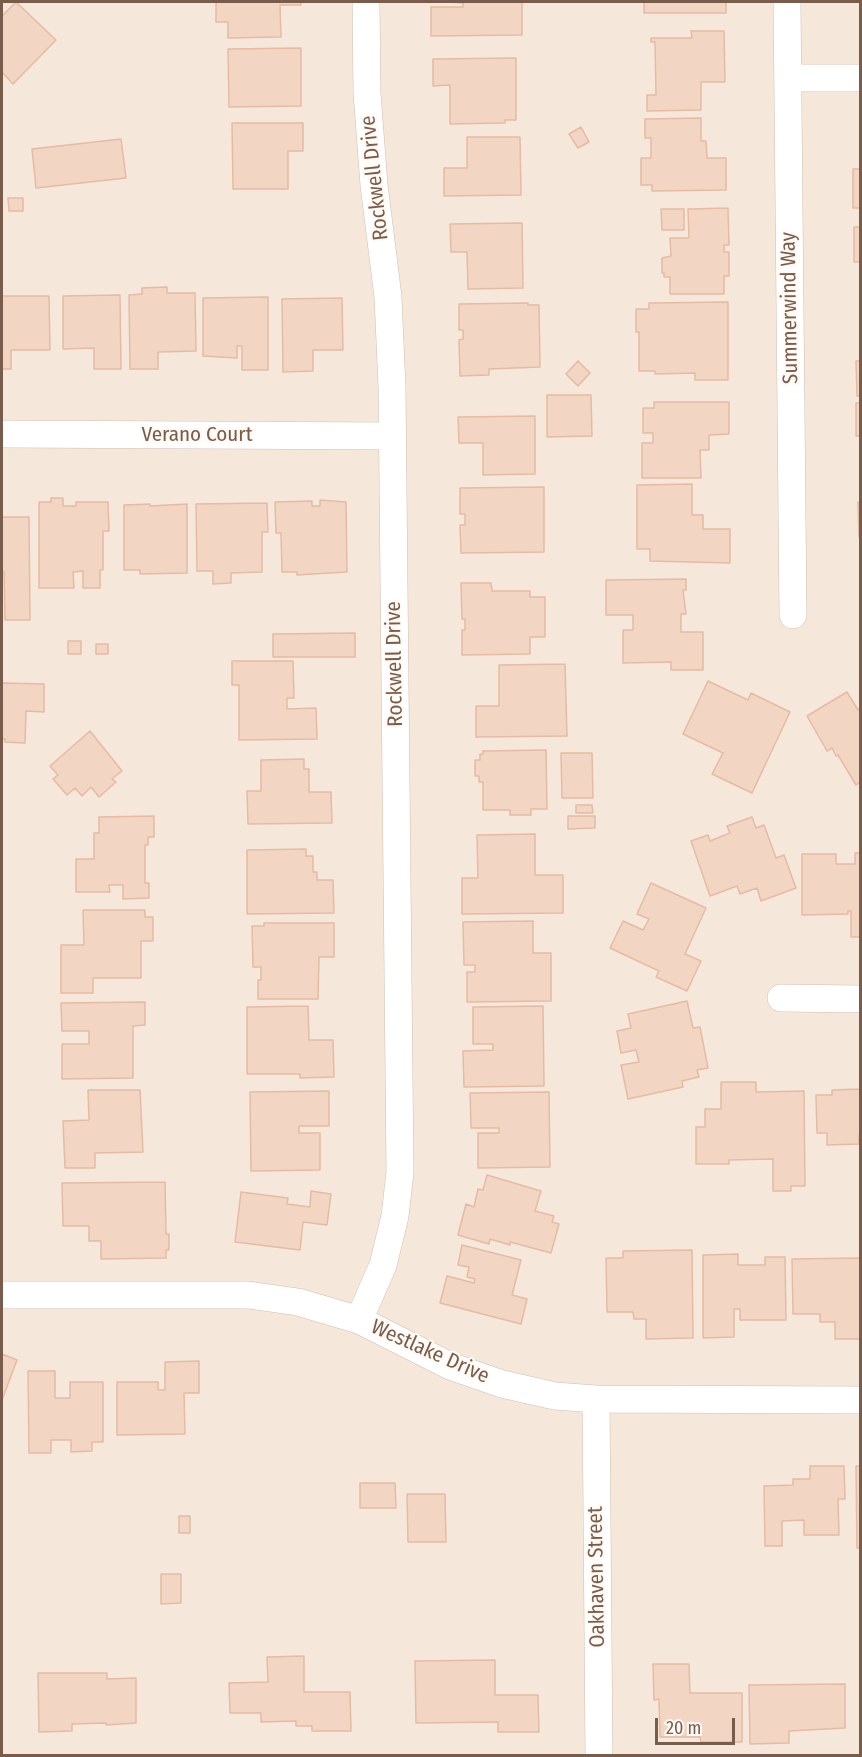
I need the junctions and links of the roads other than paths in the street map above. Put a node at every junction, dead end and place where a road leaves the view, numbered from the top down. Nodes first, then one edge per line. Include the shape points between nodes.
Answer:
1 (366, 2) edge
2 (787, 2) edge
3 (788, 78) junction
4 (861, 78) edge
5 (2, 434) edge
6 (392, 436) junction
7 (792, 615) dead end
8 (781, 998) dead end
9 (861, 999) edge
10 (2, 1295) edge
11 (359, 1320) junction
12 (596, 1399) junction
13 (861, 1400) edge
14 (599, 1755) edge

1 - 6 street, Rockwell Drive via 367,93 388,297
2 - 3 street, Summerwind Way
3 - 4 street
3 - 7 street, Summerwind Way
5 - 6 street, Verano Court
6 - 11 street, Rockwell Drive via 400,1172 383,1265
8 - 9 street
10 - 11 street, Westlake Drive via 248,1295 298,1302
11 - 12 street, Westlake Drive via 450,1366 502,1384 555,1396
12 - 13 street, Westlake Drive
12 - 14 street, Oakhaven Street

